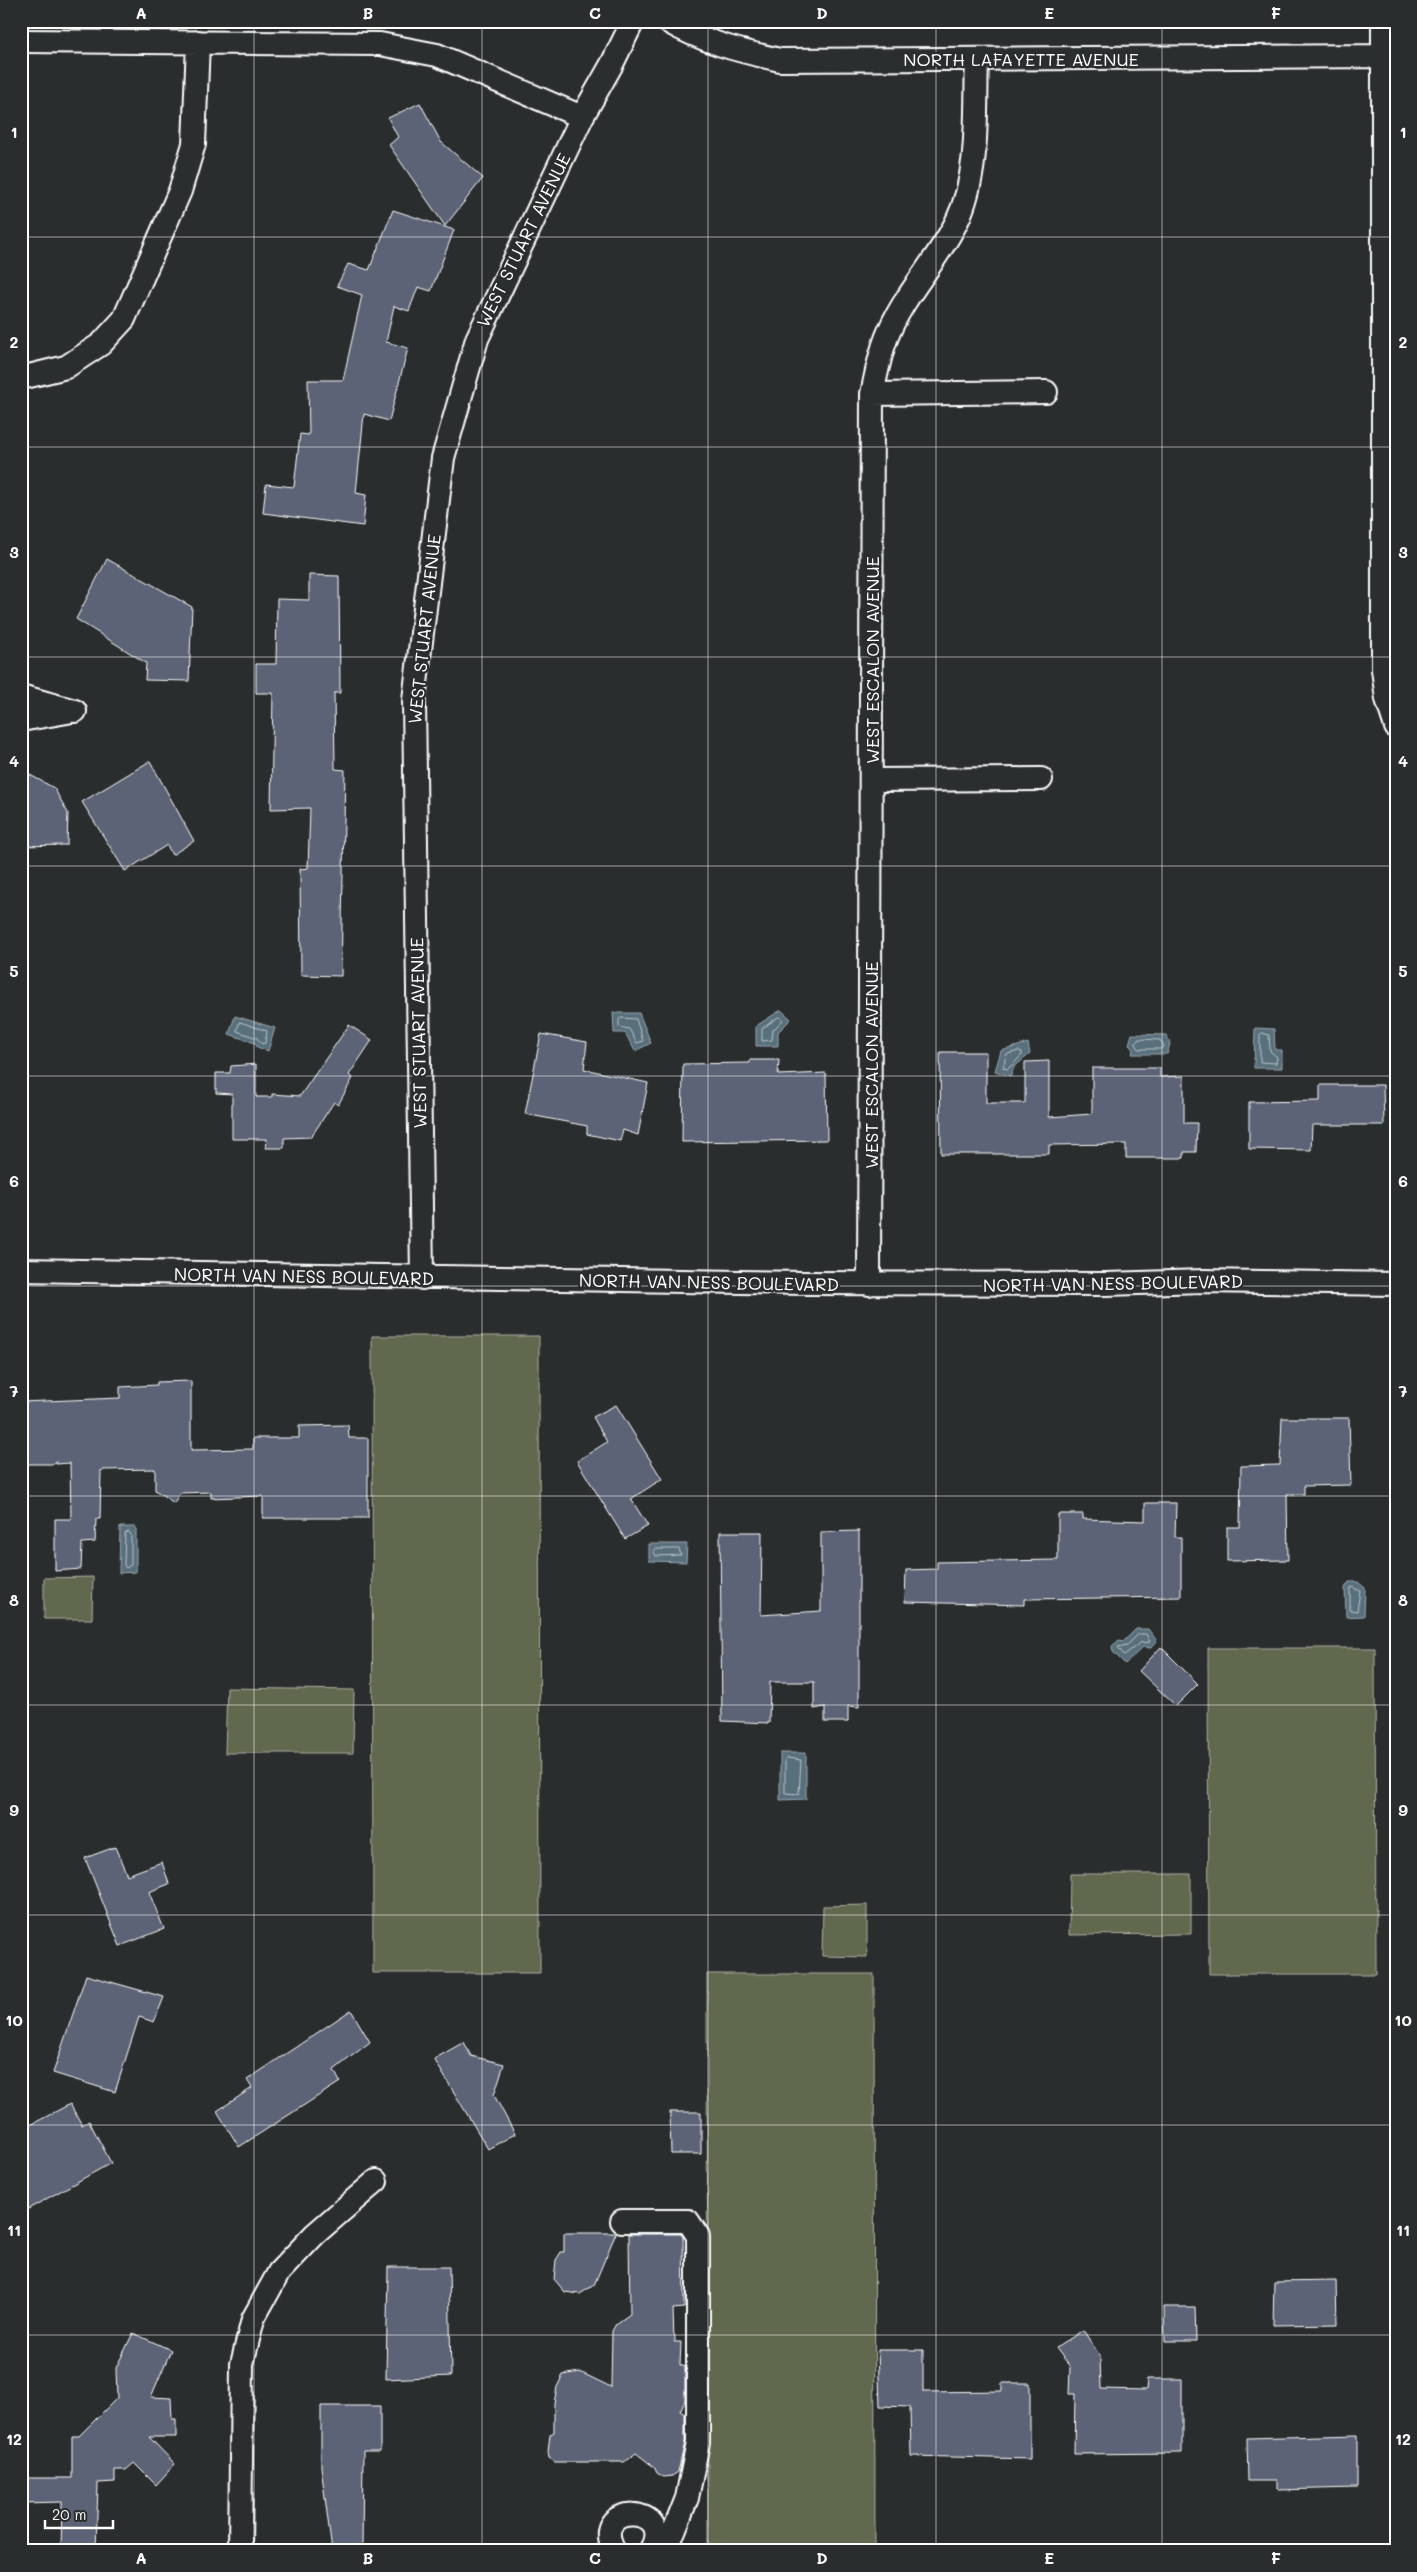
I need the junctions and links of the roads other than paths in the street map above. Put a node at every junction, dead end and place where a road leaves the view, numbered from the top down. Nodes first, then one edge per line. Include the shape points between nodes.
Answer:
1 (633, 21) edge
2 (667, 21) edge
3 (1383, 21) edge
4 (21, 42) edge
5 (198, 42) junction
6 (1383, 56) junction
7 (976, 60) junction
8 (582, 118) junction
9 (21, 378) edge
10 (1046, 392) dead end
11 (872, 394) junction
12 (21, 696) edge
13 (21, 720) edge
14 (1396, 727) edge
15 (872, 780) junction
16 (1041, 780) dead end
17 (21, 1270) edge
18 (422, 1278) junction
19 (869, 1284) junction
20 (1396, 1284) edge
21 (376, 2181) dead end
22 (622, 2221) dead end
23 (658, 2549) edge
24 (240, 2551) edge
25 (614, 2551) edge

1 - 8 street, WEST STUART AVENUE
2 - 7 street, NORTH LAFAYETTE AVENUE via 692,36 728,49 780,60
3 - 6 street
4 - 5 street
5 - 8 street via 380,44 418,51 436,55
5 - 9 street via 194,144 180,191 124,319 101,344 66,367
6 - 7 street, NORTH LAFAYETTE AVENUE
6 - 14 street via 1383,668 1387,700
7 - 11 street, WEST ESCALON AVENUE via 973,155 968,192 957,220 886,338
8 - 18 street, WEST STUART AVENUE via 476,339 443,458 414,700
10 - 11 street
11 - 15 street, WEST ESCALON AVENUE
12 - 13 street via 75,711
15 - 16 street
15 - 19 street, WEST ESCALON AVENUE
17 - 18 street, NORTH VAN NESS BOULEVARD
18 - 19 street, NORTH VAN NESS BOULEVARD
19 - 20 street, NORTH VAN NESS BOULEVARD via 1204,1281
21 - 24 street via 315,2234 278,2272 252,2319 242,2373
22 - 23 street via 688,2221 698,2236 698,2443 686,2498
23 - 25 street via 651,2523 640,2515 626,2514 610,2528

